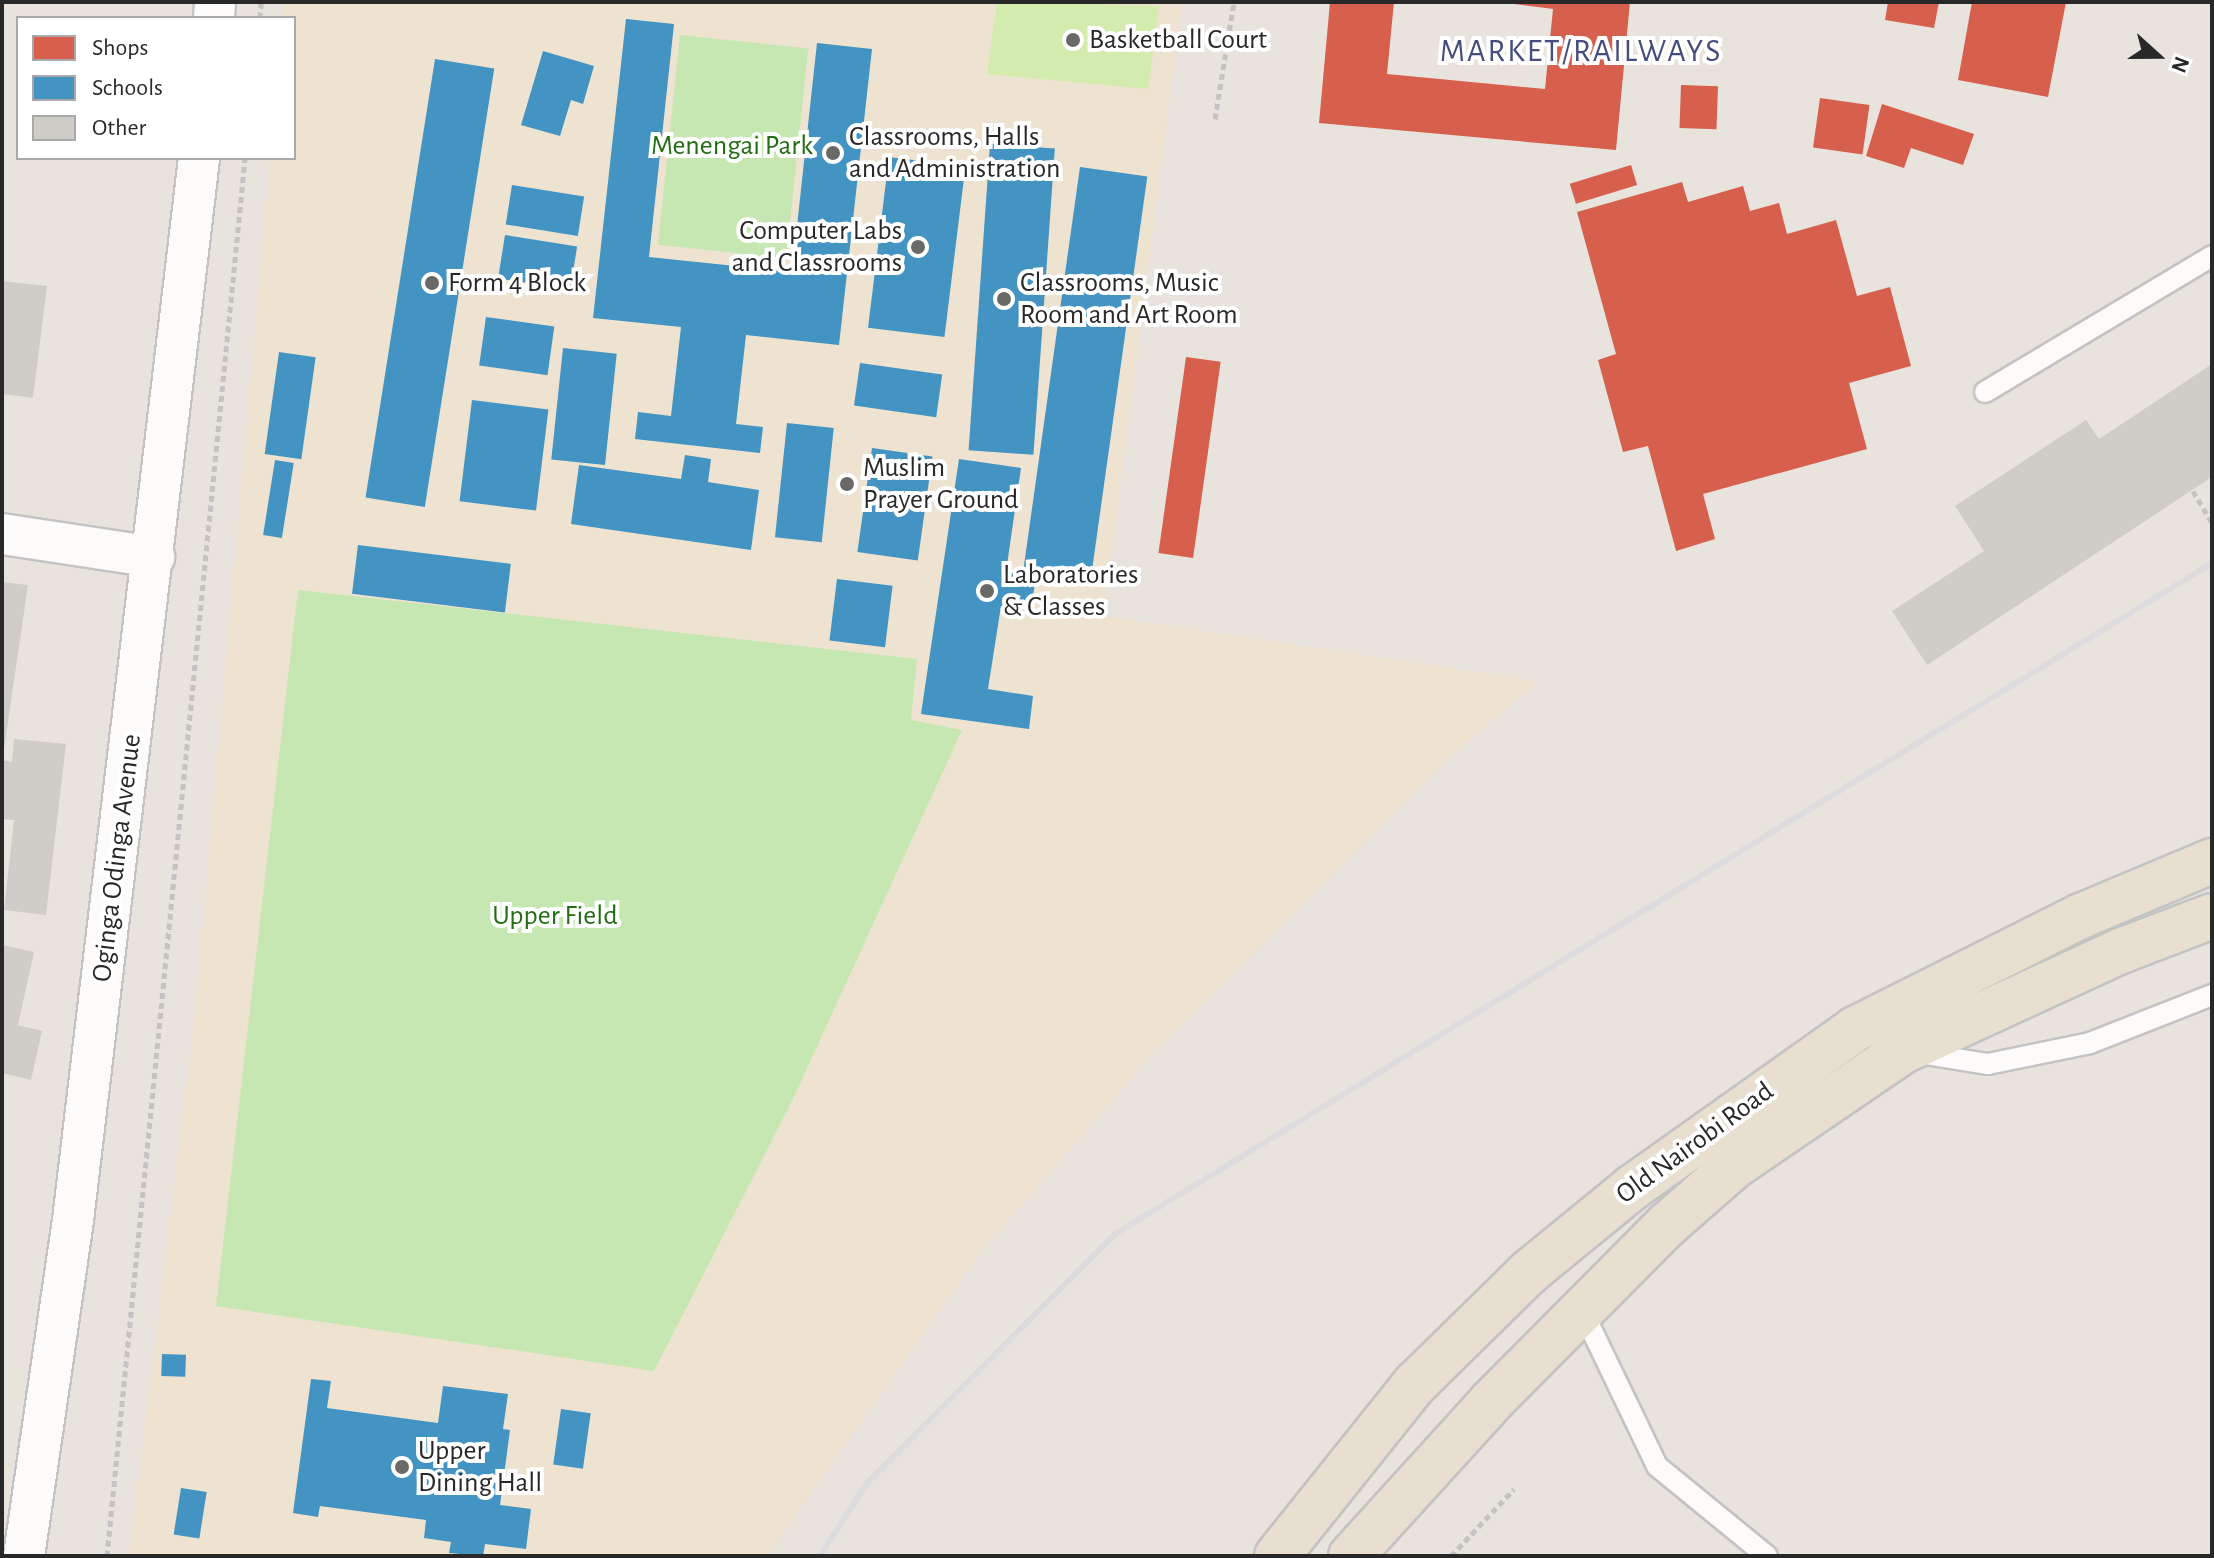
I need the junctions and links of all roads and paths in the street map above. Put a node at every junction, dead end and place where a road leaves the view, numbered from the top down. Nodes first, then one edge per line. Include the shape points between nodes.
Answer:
1 (1234, 2) edge
2 (1215, 119) dead end
3 (199, 160) edge
4 (245, 160) edge
5 (2212, 256) edge
6 (1985, 392) dead end
7 (2193, 491) dead end
8 (2212, 523) edge
9 (2, 534) edge
10 (154, 557) junction
11 (2212, 861) edge
12 (2212, 916) edge
13 (2212, 995) edge
14 (1903, 1051) junction
15 (1582, 1310) junction
16 (1514, 1489) dead end
17 (24, 1556) edge
18 (107, 1556) edge
19 (1277, 1556) edge
20 (1351, 1556) edge
21 (1451, 1556) edge
22 (1767, 1556) edge

1 - 2 path
3 - 10 street, Oginga Odinga Avenue
4 - 18 path
5 - 6 lane
7 - 8 path
9 - 10 street
10 - 17 street, Oginga Odinga Avenue via 73,1220
11 - 19 highway, Old Nairobi Road via 2081,916 1855,1029 1633,1187 1529,1272 1415,1384
12 - 14 highway, Old Nairobi Road via 2123,950
13 - 14 lane via 2090,1043 1988,1064
14 - 15 highway, Old Nairobi Road via 1733,1167
15 - 20 highway, Old Nairobi Road
15 - 22 lane via 1657,1466
16 - 21 path

